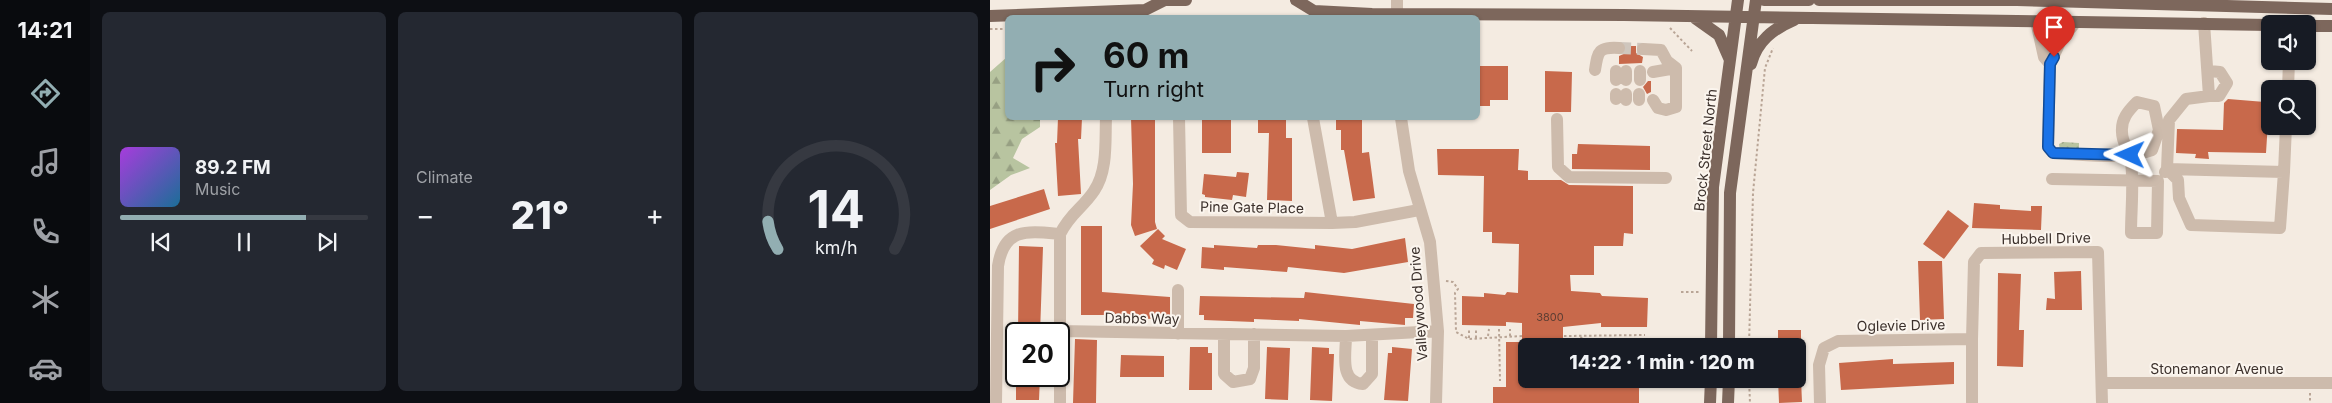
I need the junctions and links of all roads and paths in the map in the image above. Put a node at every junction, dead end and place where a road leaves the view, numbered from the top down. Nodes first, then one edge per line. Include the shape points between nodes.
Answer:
1 (1164, 0) edge
2 (1186, 0) edge
3 (1296, 0) edge
4 (1397, 0) edge
5 (1738, 0) edge
6 (1756, 0) edge
7 (1764, 0) edge
8 (1809, 0) edge
9 (1819, 0) edge
10 (1850, 0) edge
11 (2189, 2) edge
12 (2332, 9) edge
13 (1107, 15) edge
14 (1380, 15) edge
15 (1397, 15) edge
16 (990, 16) edge
17 (1005, 16) edge
18 (1480, 16) edge
19 (1659, 16) junction
20 (1695, 18) junction
21 (1736, 18) junction
22 (1753, 18) junction
23 (1796, 18) junction
24 (2036, 21) junction
25 (2076, 22) junction
26 (2204, 23) junction
27 (2261, 25) edge
28 (2316, 26) edge
29 (2332, 26) edge
30 (990, 29) edge
31 (1005, 29) edge
32 (1774, 45) dead end
33 (1619, 48) tunnel mouth
34 (1643, 49) tunnel mouth
35 (1692, 51) dead end
36 (1730, 62) junction
37 (2050, 64) junction
38 (1676, 68) junction
39 (1595, 70) dead end
40 (1654, 72) dead end
41 (1653, 100) dead end
42 (1741, 102) junction
43 (1557, 119) dead end
44 (1106, 120) edge
45 (1179, 120) edge
46 (1313, 120) edge
47 (1401, 120) edge
48 (2286, 135) edge
49 (2168, 170) junction
50 (2284, 172) junction
51 (1666, 178) dead end
52 (2052, 179) dead end
53 (2131, 180) junction
54 (2158, 181) junction
55 (1419, 210) junction
56 (1332, 223) junction
57 (1060, 234) junction
58 (1446, 281) dead end
59 (1178, 290) dead end
60 (1681, 292) dead end
61 (1711, 292) junction
62 (1060, 322) edge
63 (1469, 328) dead end
64 (1476, 329) dead end
65 (1489, 329) dead end
66 (1499, 329) dead end
67 (1510, 329) dead end
68 (1070, 331) edge
69 (1438, 331) junction
70 (1178, 334) junction
71 (1224, 334) junction
72 (1254, 334) junction
73 (1645, 334) dead end
74 (1346, 336) junction
75 (1372, 336) junction
76 (1499, 336) junction
77 (1510, 336) junction
78 (1522, 336) dead end
79 (1584, 336) joint
80 (1488, 337) junction
81 (1476, 338) junction
82 (1564, 338) edge
83 (1711, 338) edge
84 (1729, 338) edge
85 (1749, 338) edge
86 (1469, 339) junction
87 (1972, 339) junction
88 (1500, 381) dead end
89 (2102, 383) junction
90 (2332, 383) edge
91 (1060, 387) edge
92 (1710, 388) edge
93 (1729, 388) edge
94 (1749, 388) edge
95 (996, 403) edge
96 (1060, 403) edge
97 (1436, 403) edge
98 (1710, 403) edge
99 (1728, 403) edge
100 (1750, 403) edge
101 (1820, 403) edge
102 (1972, 403) edge
103 (2102, 403) edge

1 - 2 main road
1 - 13 main road via 1145,10
3 - 14 main road via 1314,11
4 - 15 street
5 - 21 main road, Brock Street North
6 - 22 main road
7 - 8 main road
9 - 10 main road
10 - 11 main road
11 - 12 main road
16 - 17 main road
18 - 19 main road
19 - 20 main road
19 - 35 path
20 - 21 main road
20 - 36 main road via 1719,35
21 - 22 main road
21 - 36 main road, Brock Street North
22 - 23 main road
22 - 42 main road
23 - 24 main road
23 - 42 main road via 1770,33 1760,43
24 - 25 main road
24 - 37 street via 2044,57
25 - 26 main road
25 - 37 street via 2061,40
26 - 27 main road
26 - 49 street via 2209,96 2186,99 2169,120
28 - 29 main road
30 - 31 path
32 - 85 path via 1765,68 1753,193
33 - 39 street via 1601,50
34 - 38 street via 1661,50
36 - 61 main road, Brock Street North via 1713,188
37 - 53 street via 2048,147 2053,153 2130,155
38 - 40 street
38 - 41 street via 1676,107 1658,108
42 - 84 main road via 1730,193
43 - 51 street via 1558,167 1569,177
44 - 57 street via 1103,164 1095,190 1070,215
45 - 56 street, Pine Gate Place via 1181,215 1190,222
46 - 56 street
47 - 55 street, Valleywood Drive
48 - 50 street
49 - 50 street
49 - 50 street via 2178,180 2179,198 2191,225 2280,228
49 - 54 street
52 - 53 street
53 - 54 street
53 - 54 street via 2131,233 2156,234
55 - 56 street, Pine Gate Place via 1356,222
55 - 69 street, Valleywood Drive via 1430,242
57 - 62 street
57 - 95 street via 1018,234 1006,241 1000,251
58 - 86 path via 1453,282 1458,289 1456,332
59 - 70 street
60 - 61 path
61 - 83 main road, Brock Street North
63 - 86 path
64 - 81 path
65 - 80 path
66 - 76 path
67 - 77 path
68 - 70 street, Dabbs Way
69 - 75 street, Dabbs Way
69 - 97 street, Valleywood Drive
70 - 71 street, Dabbs Way
71 - 72 street, Dabbs Way
71 - 72 street via 1224,374 1233,382 1250,379 1254,368
72 - 74 street, Dabbs Way
73 - 79 path
74 - 75 street, Dabbs Way
74 - 75 street via 1348,378 1363,384 1372,374
76 - 77 path
76 - 80 path
76 - 88 path
77 - 78 path
79 - 82 path
80 - 81 path
81 - 86 path
87 - 89 street, Hubbell Drive via 1974,262 1981,254 2098,252
87 - 101 street, Oglevie Drive via 1838,340 1824,348 1820,365
87 - 102 street
89 - 90 street, Stonemanor Avenue
89 - 103 street
91 - 96 street
92 - 98 main road
93 - 99 main road
94 - 100 path

